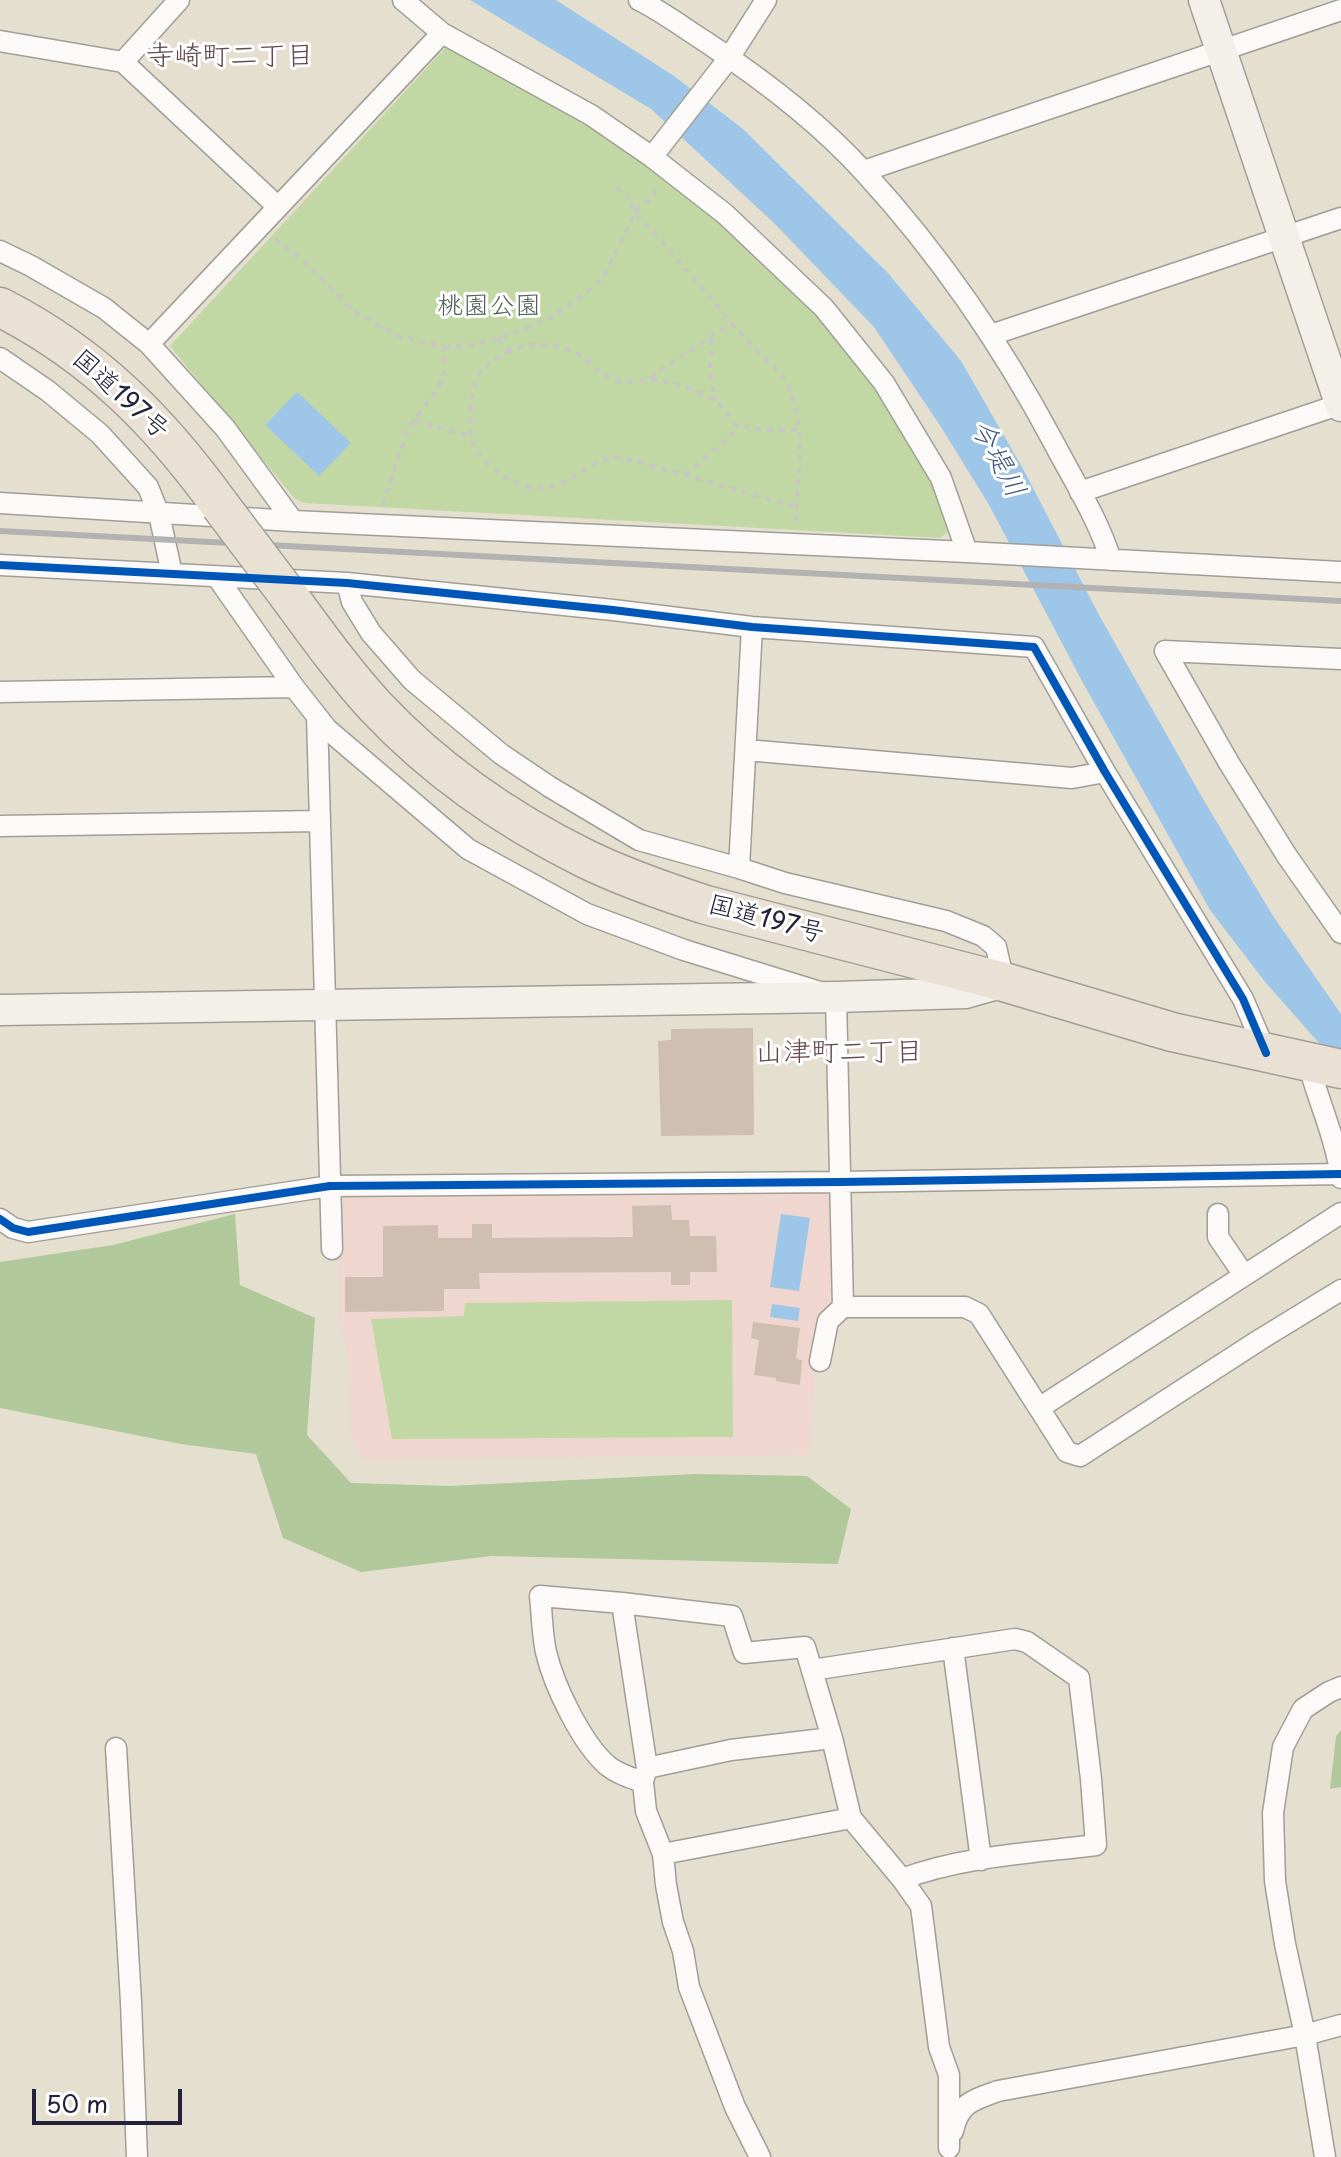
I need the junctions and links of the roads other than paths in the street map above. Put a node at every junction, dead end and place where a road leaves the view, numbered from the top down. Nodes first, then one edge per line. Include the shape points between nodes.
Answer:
1 (179, 0) edge
2 (403, 0) edge
3 (639, 0) edge
4 (766, 0) edge
5 (1204, 0) edge
6 (1341, 10) edge
7 (442, 33) junction
8 (0, 41) edge
9 (1221, 50) junction
10 (729, 58) junction
11 (123, 62) junction
12 (658, 149) junction
13 (864, 171) junction
14 (277, 206) junction
15 (1341, 218) edge
16 (1284, 237) junction
17 (0, 251) edge
18 (0, 307) edge
19 (991, 335) junction
20 (149, 344) junction
21 (0, 358) edge
22 (1341, 405) edge
23 (1080, 492) junction
24 (0, 503) edge
25 (159, 514) junction
26 (293, 521) junction
27 (967, 552) junction
28 (1101, 559) junction
29 (0, 565) edge
30 (1341, 572) edge
31 (172, 574) junction
32 (217, 577) junction
33 (347, 583) junction
34 (752, 627) junction
35 (1341, 659) edge
36 (294, 687) junction
37 (0, 692) edge
38 (317, 716) junction
39 (746, 750) junction
40 (1105, 772) junction
41 (320, 821) junction
42 (0, 826) edge
43 (739, 868) junction
44 (1341, 933) edge
45 (1004, 982) junction
46 (836, 997) junction
47 (325, 1005) junction
48 (0, 1010) edge
49 (1266, 1053) junction
50 (1323, 1065) edge
51 (1339, 1153) edge
52 (1341, 1176) edge
53 (841, 1182) junction
54 (330, 1186) junction
55 (1341, 1213) edge
56 (1218, 1214) dead end
57 (0, 1219) edge
58 (332, 1249) dead end
59 (1244, 1275) junction
60 (1341, 1290) edge
61 (843, 1307) junction
62 (820, 1361) dead end
63 (1039, 1408) junction
64 (622, 1603) junction
65 (953, 1648) junction
66 (812, 1670) junction
67 (1341, 1687) edge
68 (832, 1738) junction
69 (116, 1748) dead end
70 (645, 1775) junction
71 (851, 1818) junction
72 (663, 1854) junction
73 (981, 1860) junction
74 (902, 1879) junction
75 (1341, 2025) edge
76 (1305, 2035) junction
77 (946, 2152) edge
78 (137, 2157) edge
79 (760, 2157) edge
80 (1325, 2157) edge

1 - 11 street
2 - 7 street
3 - 10 street
4 - 10 street
5 - 9 street
6 - 9 street
7 - 12 street
7 - 14 street
8 - 11 street
9 - 13 street
9 - 16 street
10 - 12 street
10 - 13 street via 804,115
11 - 14 street
12 - 27 street via 669,170 725,214 824,308 884,383 941,478
13 - 19 street via 937,258
14 - 20 street
15 - 16 street
16 - 19 street
16 - 22 street
17 - 20 street via 104,308
18 - 45 highway, 国道197号, bridge via 52,336 141,408 359,688 416,746 505,814 587,860 706,905
19 - 23 street
20 - 26 street via 225,428
21 - 25 street via 100,434 148,487
22 - 23 street
23 - 28 street via 1103,535
24 - 25 street
25 - 26 street
25 - 31 street
26 - 27 street
27 - 28 street
28 - 30 street
29 - 31 street
31 - 32 street
32 - 33 street
32 - 36 street
33 - 34 street
33 - 43 street via 371,633 412,680 501,754 639,840
34 - 39 street
34 - 40 street via 1034,647
35 - 44 street via 1165,651 1287,856
36 - 37 street
36 - 38 street
38 - 41 street
38 - 46 street via 468,849 587,914
39 - 40 street via 1072,778
39 - 43 street
40 - 49 street via 1243,999
41 - 42 street
41 - 47 street
43 - 45 street via 946,921 983,936 996,947
45 - 46 street via 965,993
45 - 49 highway, 国道197号 via 1172,1032
46 - 47 street
46 - 53 street
47 - 48 street
47 - 54 street
49 - 50 highway, 国道197号
50 - 51 street via 1316,1092
51 - 52 street
52 - 53 street
53 - 54 street
53 - 61 street
54 - 57 street via 28,1232
54 - 58 street
55 - 59 street
56 - 59 street via 1218,1237
59 - 63 street
60 - 63 street via 1080,1456 1067,1452
61 - 62 street via 828,1321
61 - 63 street via 965,1307 979,1314
64 - 66 street via 732,1616 744,1653 805,1647
64 - 70 street
64 - 70 street via 540,1596 546,1652 561,1696 592,1749 610,1768
65 - 66 street
65 - 73 street
65 - 73 street via 1027,1642 1079,1678 1083,1705 1096,1845
66 - 68 street
67 - 76 street via 1303,1709 1283,1747 1273,1813 1275,1881
68 - 70 street via 731,1750
68 - 71 street
69 - 78 street
70 - 72 street via 646,1811
71 - 72 street
71 - 74 street
72 - 79 street via 689,1987
73 - 74 street
74 - 77 street via 921,1906 939,2047 949,2075
75 - 76 street
76 - 77 street via 998,2091 969,2101 956,2119
76 - 80 street

